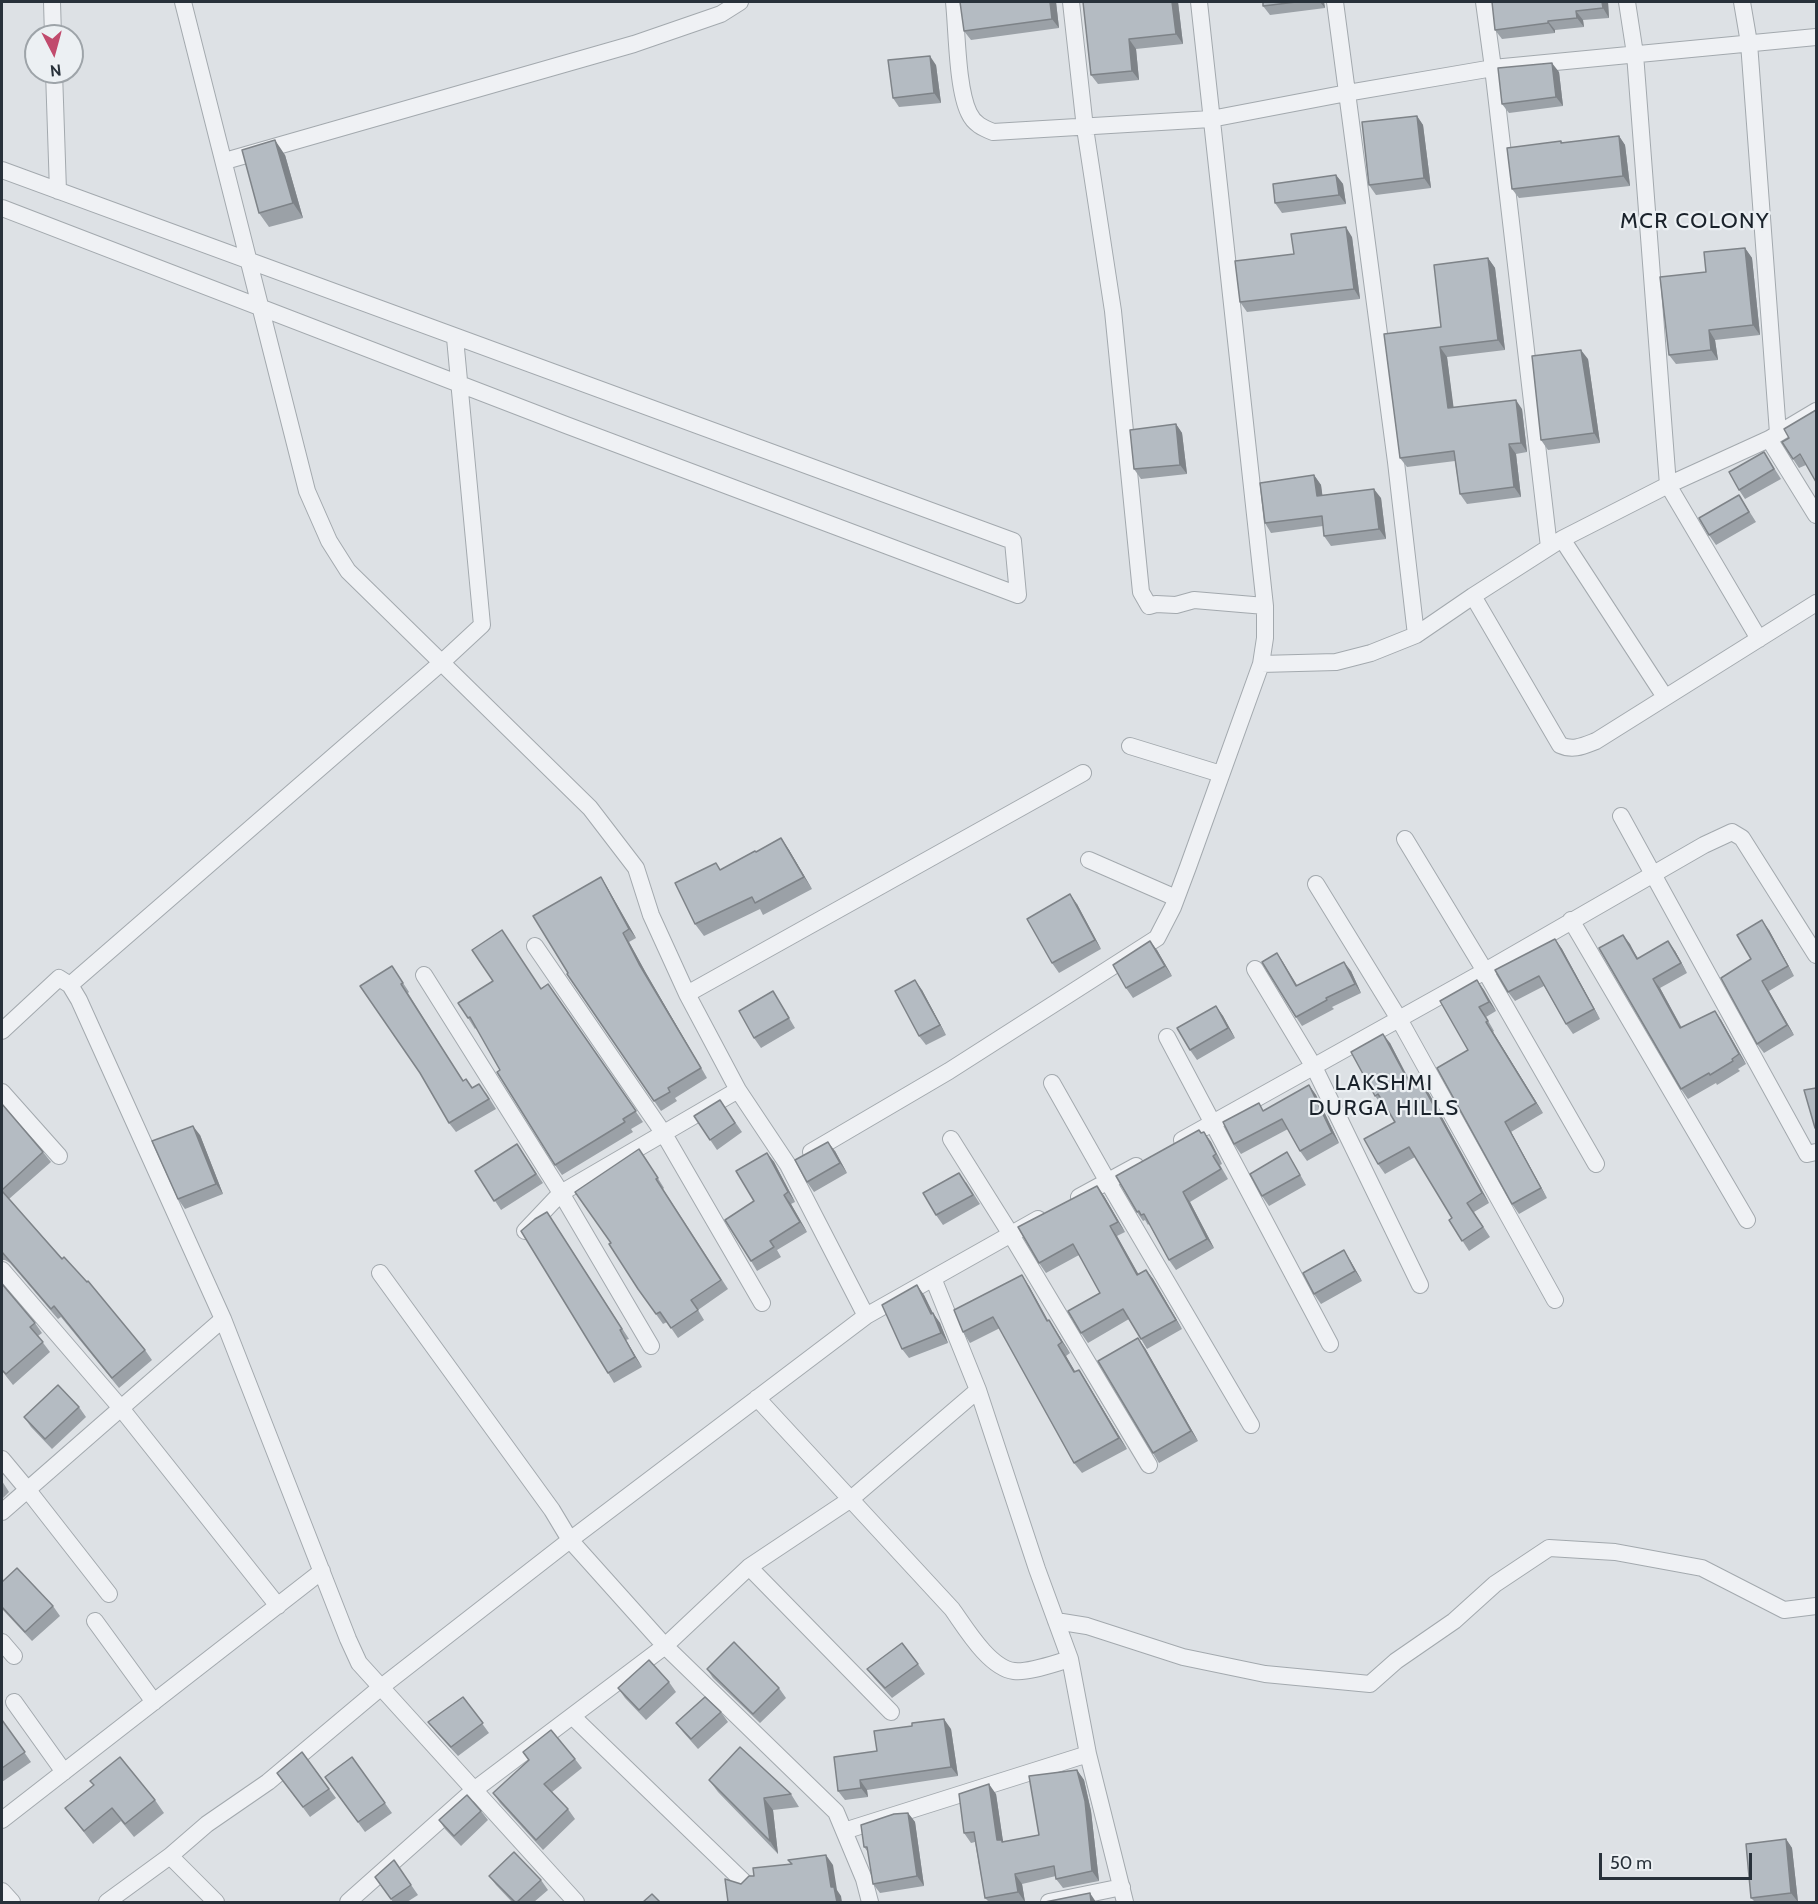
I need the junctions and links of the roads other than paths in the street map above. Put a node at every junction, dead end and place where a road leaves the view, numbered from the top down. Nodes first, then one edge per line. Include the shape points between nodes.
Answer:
1 (52, 2) edge
2 (183, 2) edge
3 (740, 2) edge
4 (954, 2) edge
5 (1071, 2) edge
6 (1199, 2) edge
7 (1335, 2) edge
8 (1484, 2) edge
9 (1627, 2) edge
10 (1742, 2) edge
11 (53, 24) edge
12 (1816, 37) edge
13 (1749, 43) junction
14 (1635, 54) junction
15 (1493, 68) junction
16 (54, 84) edge
17 (1347, 93) junction
18 (1211, 119) junction
19 (1085, 128) junction
20 (225, 161) junction
21 (2, 170) edge
22 (58, 191) junction
23 (2, 208) edge
24 (250, 262) junction
25 (261, 308) junction
26 (455, 338) junction
27 (459, 384) junction
28 (1816, 411) edge
29 (1773, 436) junction
30 (1668, 485) junction
31 (1816, 515) edge
32 (1556, 543) junction
33 (1473, 596) junction
34 (1816, 603) edge
35 (1265, 606) junction
36 (1416, 635) junction
37 (1759, 639) junction
38 (441, 663) junction
39 (1261, 664) junction
40 (1665, 697) junction
41 (1130, 746) dead end
42 (1083, 773) dead end
43 (1221, 774) junction
44 (1621, 816) dead end
45 (1405, 839) dead end
46 (1089, 860) dead end
47 (1653, 874) junction
48 (1316, 884) dead end
49 (1176, 898) junction
50 (1571, 920) junction
51 (535, 946) dead end
52 (1816, 955) edge
53 (1256, 969) dead end
54 (1485, 971) junction
55 (424, 975) dead end
56 (70, 985) junction
57 (687, 994) junction
58 (1399, 1019) junction
59 (2, 1031) edge
60 (1167, 1037) dead end
61 (1314, 1067) junction
62 (1052, 1083) dead end
63 (738, 1090) junction
64 (2, 1092) edge
65 (1212, 1123) junction
66 (664, 1134) junction
67 (951, 1139) dead end
68 (1165, 1150) edge
69 (1816, 1152) edge
70 (59, 1156) dead end
71 (1146, 1161) edge
72 (1596, 1164) dead end
73 (788, 1165) junction
74 (1107, 1182) junction
75 (561, 1193) junction
76 (1069, 1203) edge
77 (1049, 1213) edge
78 (1747, 1220) dead end
79 (525, 1231) edge
80 (1011, 1233) junction
81 (2, 1270) edge
82 (380, 1273) dead end
83 (933, 1278) junction
84 (1420, 1285) dead end
85 (1555, 1300) dead end
86 (762, 1303) dead end
87 (866, 1316) junction
88 (223, 1319) junction
89 (1330, 1344) dead end
90 (651, 1346) dead end
91 (978, 1390) junction
92 (757, 1398) junction
93 (120, 1407) junction
94 (1251, 1425) dead end
95 (2, 1459) edge
96 (1149, 1465) dead end
97 (27, 1489) junction
98 (851, 1499) junction
99 (2, 1512) edge
100 (570, 1540) junction
101 (749, 1567) junction
102 (322, 1571) junction
103 (109, 1594) dead end
104 (278, 1606) junction
105 (1816, 1606) edge
106 (95, 1621) dead end
107 (1056, 1621) junction
108 (2, 1642) edge
109 (665, 1646) junction
110 (14, 1656) dead end
111 (1070, 1659) junction
112 (380, 1688) junction
113 (14, 1702) dead end
114 (154, 1702) junction
115 (891, 1712) dead end
116 (572, 1716) junction
117 (1088, 1754) junction
118 (64, 1772) junction
119 (474, 1790) junction
120 (2, 1820) edge
121 (844, 1831) junction
122 (170, 1856) junction
123 (745, 1883) edge
124 (2, 1891) edge
125 (1124, 1895) edge
126 (12, 1902) edge
127 (107, 1902) edge
128 (216, 1902) edge
129 (348, 1902) edge
130 (574, 1902) edge
131 (870, 1902) edge
132 (1049, 1902) edge

1 - 11 street
2 - 20 street
3 - 20 street via 721,14 634,44
4 - 19 street via 963,93 969,114 979,126 993,132
5 - 19 street
6 - 18 street
7 - 17 street
8 - 15 street
9 - 14 street
10 - 13 street
12 - 13 street
13 - 14 street
13 - 29 street
14 - 15 street
14 - 30 street
15 - 17 street
15 - 32 street
16 - 22 street
17 - 18 street
17 - 36 street
18 - 19 street
18 - 35 street
19 - 35 street via 1113,311 1141,592 1149,606 1194,600
20 - 24 street
21 - 22 street
22 - 24 street
23 - 25 street
24 - 25 street
24 - 26 street
25 - 27 street
25 - 38 street via 307,491 330,540 348,571
26 - 27 street
26 - 27 street via 1013,542 1018,595
27 - 38 street via 483,625
28 - 29 street
29 - 30 street
29 - 31 street
30 - 32 street
30 - 37 street
32 - 33 street
32 - 40 street
33 - 36 street
33 - 40 street via 1563,746 1581,747 1596,741
34 - 37 street
35 - 39 street
36 - 39 street via 1336,662
37 - 40 street
38 - 56 street
38 - 57 street via 590,808 636,868 651,915
39 - 43 street
41 - 43 street
42 - 57 street
43 - 49 street
44 - 47 street
45 - 54 street
46 - 49 street
47 - 50 street
47 - 52 street via 1732,832 1742,838
47 - 69 street via 1807,1154
48 - 58 street
49 - 73 street via 1157,938 950,1071
50 - 54 street
50 - 78 street
51 - 66 street
53 - 61 street
54 - 58 street
54 - 72 street
55 - 75 street
56 - 59 street via 59,978
56 - 88 street
57 - 63 street
58 - 61 street
58 - 85 street
60 - 65 street
61 - 65 street
61 - 84 street
62 - 74 street
63 - 66 street
63 - 73 street
64 - 70 street
65 - 68 street
65 - 89 street
66 - 75 street
66 - 86 street
67 - 80 street
71 - 74 street
73 - 87 street
74 - 76 street
74 - 94 street
75 - 79 street
75 - 90 street
77 - 80 street
80 - 83 street
80 - 96 street
81 - 93 street
82 - 100 street
83 - 87 street
83 - 91 street
87 - 92 street
88 - 93 street
88 - 102 street
91 - 98 street
91 - 107 street
92 - 98 street
92 - 100 street
93 - 97 street
93 - 104 street
95 - 97 street
97 - 99 street
97 - 103 street
98 - 101 street
98 - 111 street via 952,1609 979,1647 1000,1665 1014,1671
100 - 109 street
100 - 112 street
101 - 109 street
101 - 115 street
102 - 104 street
102 - 112 street via 359,1663
104 - 114 street
105 - 107 street via 1784,1610 1702,1568 1615,1552 1549,1548 1496,1584 1370,1684 1253,1671 1183,1657 1087,1626
106 - 114 street
107 - 111 street
108 - 110 street
109 - 116 street
109 - 121 street via 836,1812
111 - 117 street
112 - 119 street
112 - 122 street via 268,1782 207,1824
113 - 118 street
114 - 118 street
116 - 119 street
116 - 123 street
117 - 121 street
117 - 125 street
118 - 120 street
119 - 129 street
119 - 130 street
121 - 131 street
122 - 127 street
122 - 128 street
124 - 126 street
125 - 132 street

